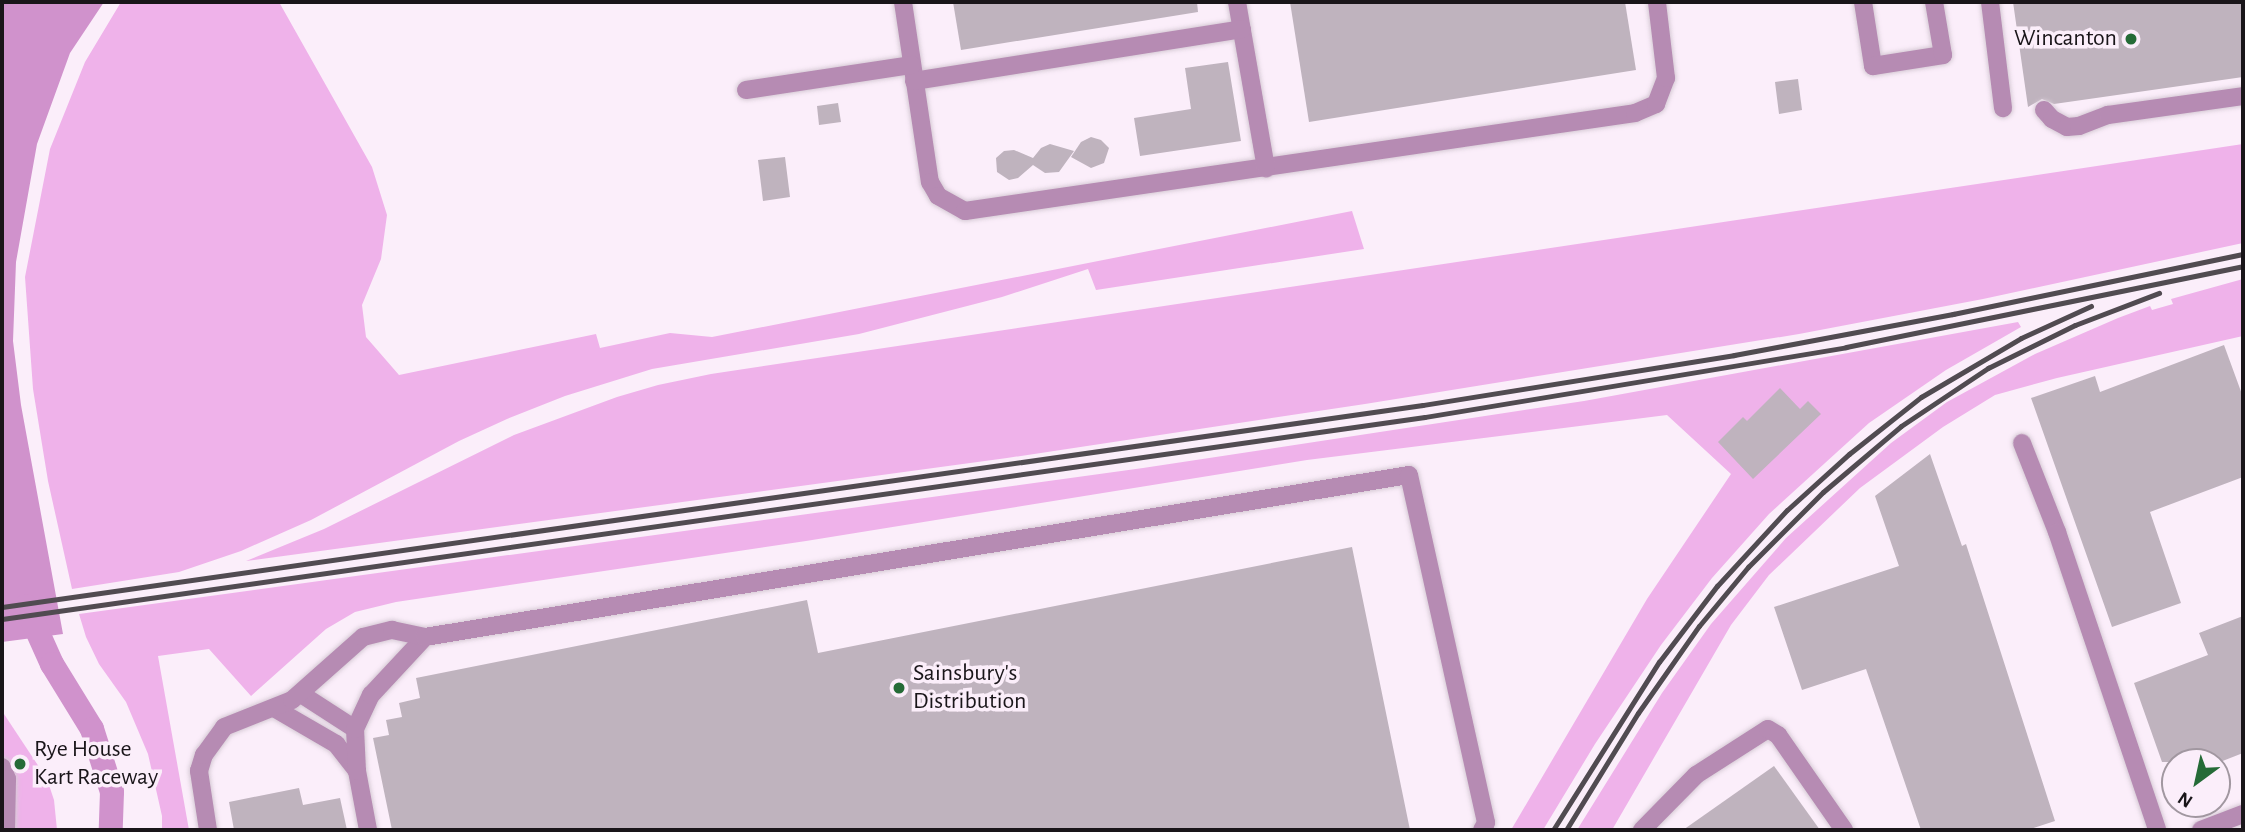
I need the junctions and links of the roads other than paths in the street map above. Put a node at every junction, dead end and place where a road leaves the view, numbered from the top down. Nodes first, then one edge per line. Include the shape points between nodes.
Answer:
1 (903, 2) edge
2 (1237, 2) edge
3 (1657, 2) edge
4 (1863, 2) edge
5 (1934, 2) edge
6 (1990, 2) edge
7 (1242, 29) junction
8 (913, 73) junction
9 (746, 90) dead end
10 (2243, 96) edge
11 (2003, 108) dead end
12 (2044, 110) dead end
13 (1266, 168) junction
14 (2022, 443) dead end
15 (425, 637) junction
16 (301, 694) junction
17 (274, 708) junction
18 (355, 729) junction
19 (2, 767) edge
20 (357, 771) junction
21 (2243, 814) edge
22 (6, 830) edge
23 (208, 830) edge
24 (369, 830) edge
25 (1482, 830) edge
26 (1642, 830) edge
27 (1844, 830) edge
28 (2157, 830) edge
29 (2201, 830) edge

1 - 8 street
2 - 7 street
3 - 13 street via 1666,78 1656,104 1649,109
4 - 5 street via 1872,66 1942,55
6 - 11 street
7 - 8 street
7 - 13 street
8 - 9 street
8 - 13 street via 930,182 939,196 965,211
10 - 12 street via 2108,115 2067,127
14 - 28 street via 2057,532
15 - 16 street via 392,630 363,637
15 - 18 street via 371,695
15 - 25 street via 1409,475 1486,823
16 - 17 street
16 - 18 street
17 - 20 street via 336,744
17 - 23 street via 224,727 204,755 199,771
18 - 20 street
19 - 22 street via 7,779
20 - 24 street
21 - 29 street
26 - 27 street via 1696,775 1768,730 1778,735

